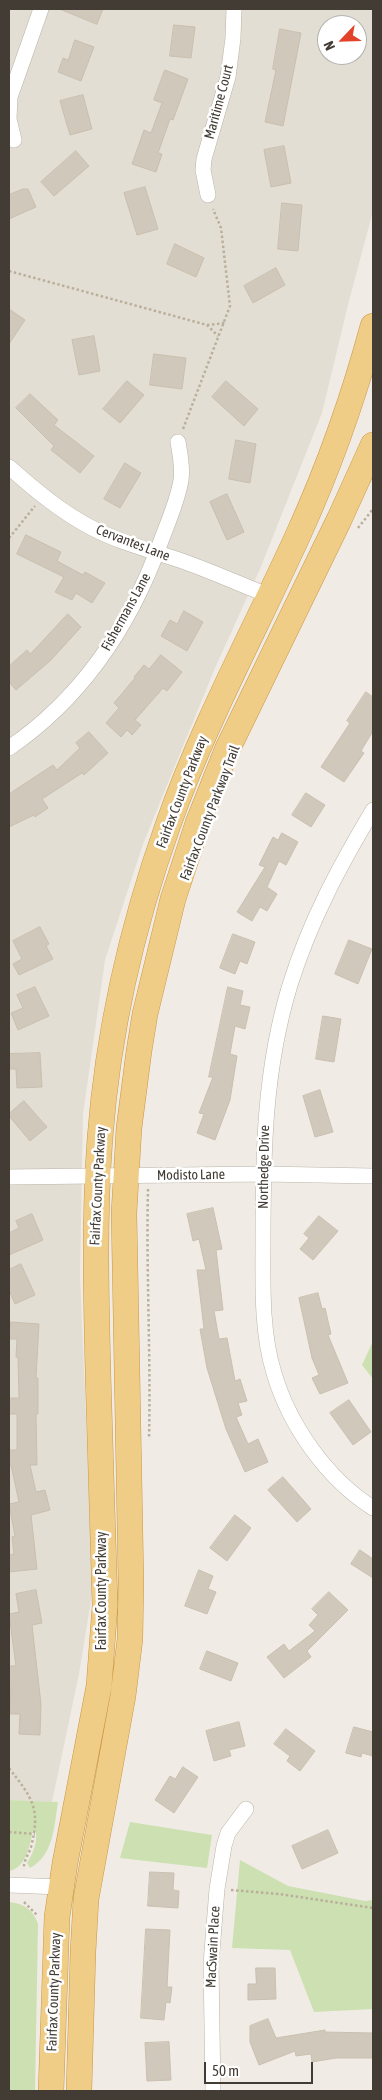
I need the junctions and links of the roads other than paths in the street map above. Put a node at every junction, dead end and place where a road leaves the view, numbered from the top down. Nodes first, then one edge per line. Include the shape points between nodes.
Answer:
1 (41, 9) edge
2 (234, 9) edge
3 (14, 140) dead end
4 (208, 195) road end
5 (373, 326) edge
6 (178, 442) road end
7 (373, 445) edge
8 (9, 467) edge
9 (157, 553) junction
10 (270, 596) junction
11 (9, 748) edge
12 (373, 810) edge
13 (263, 1174) junction
14 (98, 1176) junction
15 (125, 1176) junction
16 (373, 1176) edge
17 (9, 1177) edge
18 (373, 1508) edge
19 (246, 1809) dead end
20 (9, 1885) edge
21 (61, 1888) junction
22 (51, 2091) edge
23 (79, 2091) edge
24 (213, 2091) edge

1 - 3 street via 10,97 9,119
2 - 4 street, Maritime Court via 228,77 204,158
5 - 10 highway, Fairfax County Parkway via 320,484
6 - 9 street, Fishermans Lane via 181,480
7 - 15 highway, Fairfax County Parkway via 340,520 227,750 185,860 163,934 144,1023 133,1090
8 - 9 street, Cervantes Lane via 75,519 123,542
9 - 10 street, Cervantes Lane
9 - 11 street, Fishermans Lane via 143,588 114,640 84,680 50,715
10 - 14 highway, Fairfax County Parkway via 182,787 143,903 113,1033
12 - 13 street, Northedge Drive via 329,887 290,986 266,1099
13 - 15 street, Modisto Lane
13 - 16 street, Modisto Lane
13 - 18 street, Northedge Drive via 265,1322 274,1372 287,1408 306,1441 357,1498
14 - 15 street, Modisto Lane
14 - 17 street, Modisto Lane
14 - 21 highway, Fairfax County Parkway via 96,1298 104,1631 99,1686
15 - 23 highway, Fairfax County Parkway via 131,1614 124,1696 86,1899
19 - 24 street, MacSwain Place via 228,1834 217,1889 211,1964
20 - 21 street
21 - 22 highway, Fairfax County Parkway via 54,1964

